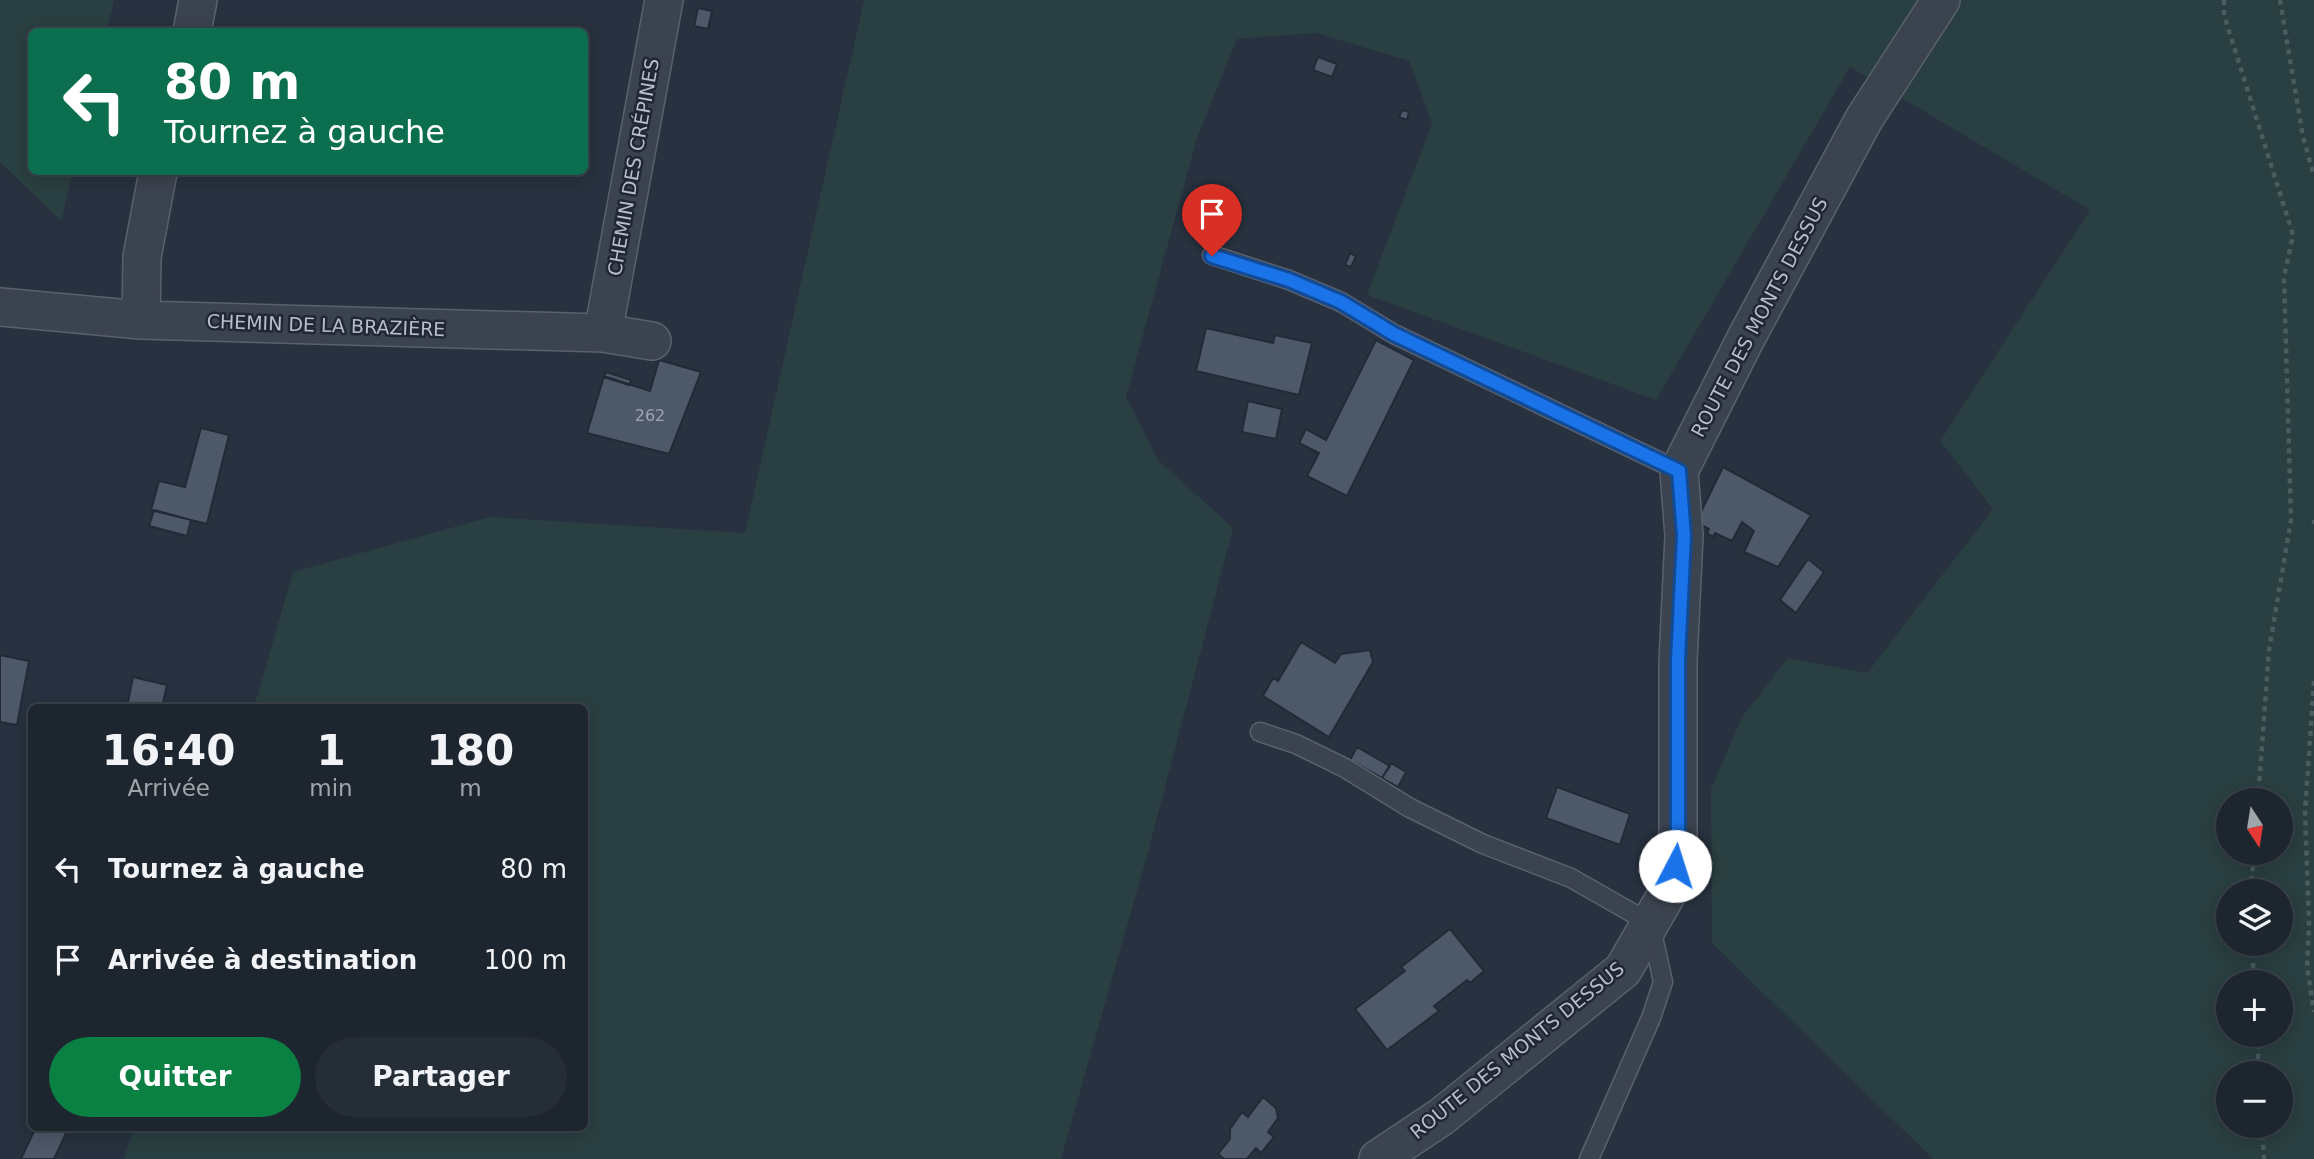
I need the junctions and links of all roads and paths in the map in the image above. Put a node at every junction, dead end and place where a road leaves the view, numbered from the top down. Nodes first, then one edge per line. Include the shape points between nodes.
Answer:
1 (198, 0) edge
2 (664, 0) edge
3 (1941, 0) edge
4 (2224, 0) edge
5 (2280, 0) edge
6 (193, 28) edge
7 (157, 175) edge
8 (2314, 176) edge
9 (1212, 256) dead end
10 (0, 307) edge
11 (141, 320) junction
12 (603, 333) junction
13 (652, 341) dead end
14 (1679, 471) junction
15 (2314, 681) edge
16 (1260, 732) dead end
17 (2259, 788) edge
18 (1650, 923) junction
19 (2314, 1012) edge
20 (2263, 1138) edge
21 (1378, 1159) edge
22 (1589, 1159) edge
23 (2264, 1159) edge

1 - 6 street
2 - 12 street, CHEMIN DES CRÉPINES
3 - 14 street, ROUTE DES MONTS DESSUS via 1864,119
4 - 17 path via 2224,15 2293,234 2284,277 2291,520 2269,650
5 - 8 path
7 - 11 street via 142,257
9 - 14 lane via 1341,302 1394,334
10 - 11 street, CHEMIN DE LA BRAZIÈRE
11 - 12 street, CHEMIN DE LA BRAZIÈRE
12 - 13 street, CHEMIN DE LA BRAZIÈRE
14 - 18 street, ROUTE DES MONTS DESSUS via 1684,536 1678,661 1678,848 1672,885
15 - 19 path via 2305,812 2307,966
16 - 18 lane via 1321,756 1483,844 1571,878
18 - 21 street, ROUTE DES MONTS DESSUS via 1623,970 1441,1117
18 - 22 lane via 1663,982
20 - 23 path

